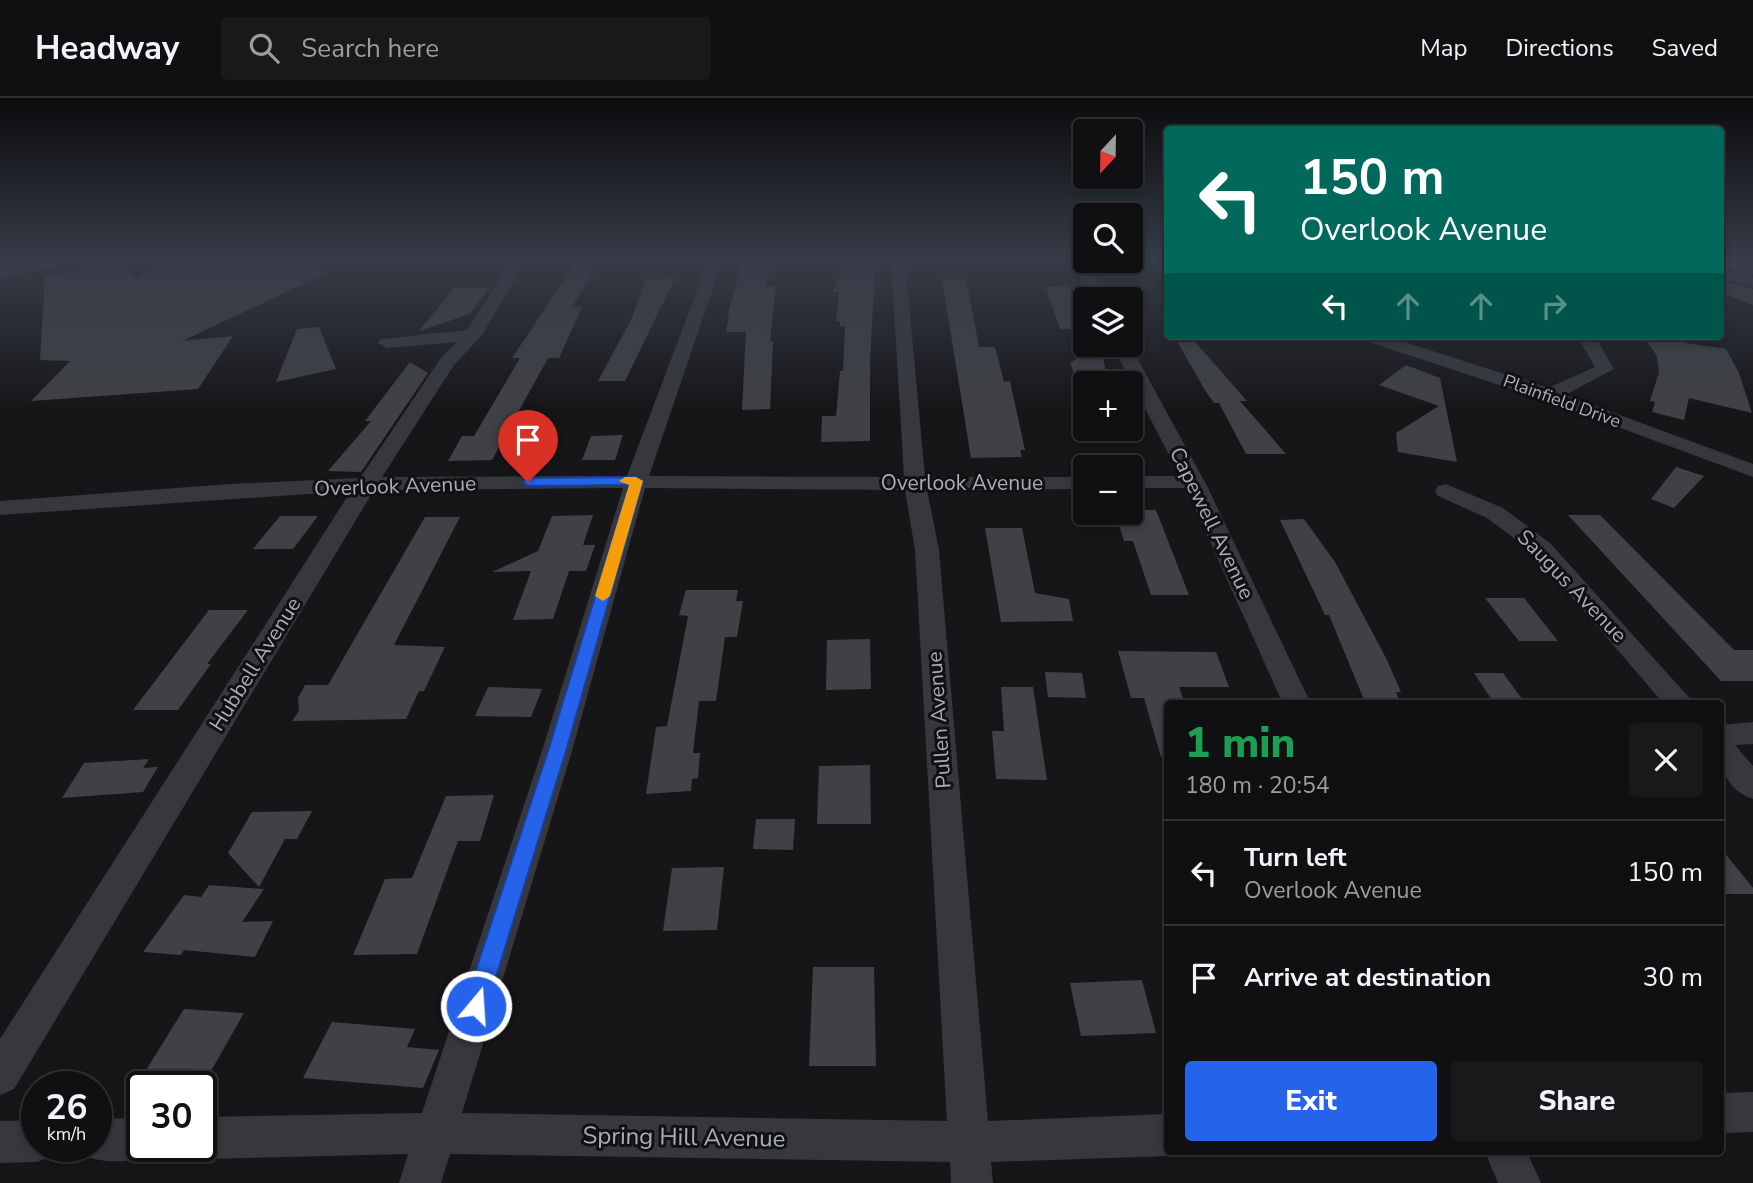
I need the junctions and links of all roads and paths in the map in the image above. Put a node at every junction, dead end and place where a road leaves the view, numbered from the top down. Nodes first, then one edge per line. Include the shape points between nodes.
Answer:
1 (489, 310) edge
2 (698, 310) edge
3 (902, 310) edge
4 (473, 335) junction
5 (1380, 340) edge
6 (1588, 340) edge
7 (387, 343) dead end
8 (1127, 357) edge
9 (1549, 395) junction
10 (1753, 471) edge
11 (636, 481) junction
12 (1143, 482) edge
13 (1194, 482) junction
14 (1073, 483) edge
15 (915, 484) junction
16 (366, 485) junction
17 (1446, 491) dead end
18 (0, 508) edge
19 (1295, 700) edge
20 (1677, 700) edge
21 (1753, 733) edge
22 (1724, 736) edge
23 (1724, 753) edge
24 (1753, 787) edge
25 (0, 1076) edge
26 (1753, 1112) edge
27 (1724, 1113) edge
28 (435, 1133) junction
29 (1164, 1135) edge
30 (217, 1138) edge
31 (21, 1141) edge
32 (0, 1142) edge
33 (968, 1142) junction
34 (1507, 1155) edge
35 (420, 1183) edge
36 (972, 1183) edge
37 (1520, 1183) edge

1 - 4 street, Hubbell Avenue
2 - 11 street
3 - 15 street, Pullen Avenue
4 - 7 street
4 - 16 street, Hubbell Avenue via 447,362
5 - 9 street, Plainfield Drive
6 - 9 street via 1605,369
8 - 13 street, Capewell Avenue
9 - 10 street, Plainfield Drive
11 - 15 street, Overlook Avenue
11 - 16 street, Overlook Avenue
11 - 28 street via 557,751
12 - 13 street
13 - 19 street, Capewell Avenue
14 - 15 street, Overlook Avenue
15 - 33 street, Pullen Avenue via 926,550
16 - 18 street, Overlook Avenue
16 - 25 street, Hubbell Avenue
17 - 20 street, Saugus Avenue via 1494,513 1542,548
21 - 22 street
23 - 24 street
26 - 27 street
28 - 30 street, Spring Hill Avenue
28 - 33 street, Spring Hill Avenue
28 - 35 street
29 - 33 street, Spring Hill Avenue
31 - 32 street
33 - 36 street, Pullen Avenue
34 - 37 street

